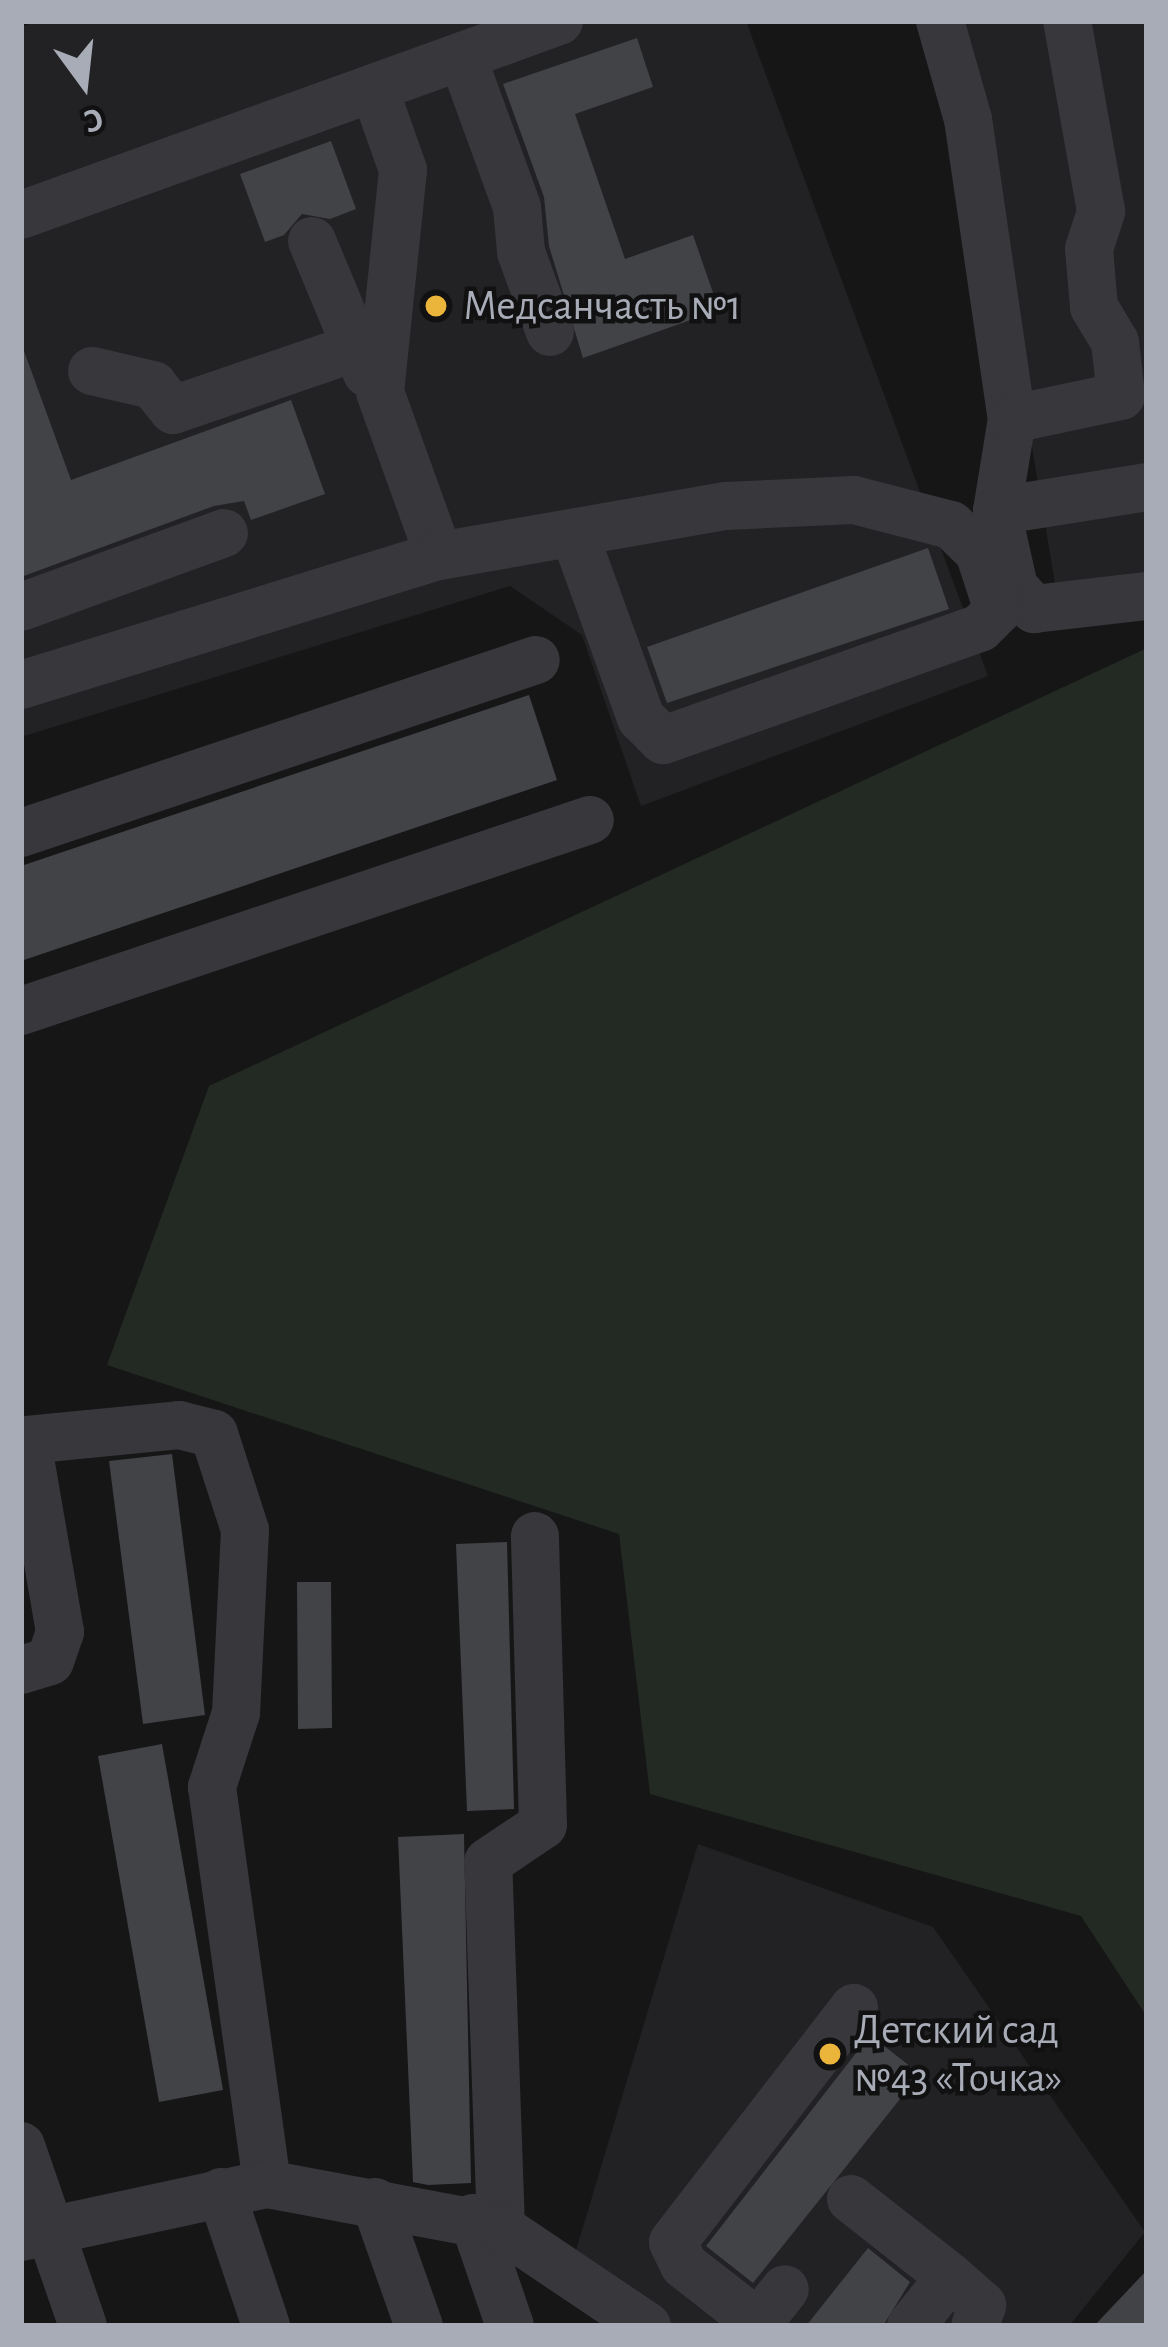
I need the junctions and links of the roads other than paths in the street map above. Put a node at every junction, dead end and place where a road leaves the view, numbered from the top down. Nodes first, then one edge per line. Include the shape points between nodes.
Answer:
1 (559, 21) edge
2 (940, 21) edge
3 (1067, 21) edge
4 (462, 56) junction
5 (374, 88) junction
6 (21, 215) edge
7 (312, 241) dead end
8 (550, 332) dead end
9 (351, 349) junction
10 (92, 371) dead end
11 (380, 392) junction
12 (1012, 419) junction
13 (1147, 487) edge
14 (997, 511) junction
15 (224, 533) dead end
16 (576, 538) junction
17 (439, 556) junction
18 (1147, 596) edge
19 (21, 607) edge
20 (536, 660) dead end
21 (21, 685) edge
22 (590, 820) dead end
23 (21, 833) edge
24 (21, 1012) edge
25 (24, 1432) edge
26 (535, 1536) dead end
27 (21, 1670) edge
28 (854, 2008) dead end
29 (21, 2146) edge
30 (244, 2188) junction
31 (851, 2200) dead end
32 (375, 2202) junction
33 (487, 2223) junction
34 (35, 2233) edge
35 (950, 2277) junction
36 (768, 2312) edge
37 (83, 2326) edge
38 (266, 2326) edge
39 (418, 2326) edge
40 (510, 2326) edge
41 (647, 2326) edge
42 (911, 2326) edge
43 (975, 2326) edge

1 - 4 lane
2 - 12 lane via 968,119
3 - 12 lane via 1101,211 1089,249 1094,307 1115,342 1121,396
4 - 5 lane
4 - 8 lane via 517,207 521,252
5 - 6 lane
5 - 11 lane via 403,170
7 - 9 lane
9 - 10 lane via 173,410 153,385
9 - 11 lane
11 - 17 lane
12 - 14 lane
13 - 14 lane
14 - 18 lane via 1014,587 1034,609
15 - 19 lane
16 - 16 lane via 726,506 854,500 968,536 998,610 980,628 663,740 641,718
16 - 17 lane
17 - 21 lane
20 - 23 lane
22 - 24 lane
25 - 27 lane via 60,1632 50,1661
25 - 30 lane via 201,1425 222,1453 245,1530 236,1712 212,1787
26 - 33 lane via 543,1826 488,1862
28 - 36 lane via 673,2242 684,2265
29 - 34 lane
30 - 32 lane
30 - 34 lane
30 - 38 lane
31 - 35 lane
32 - 33 lane
32 - 39 lane
33 - 40 lane
33 - 41 lane
34 - 37 lane
35 - 42 lane
35 - 43 lane via 982,2305

